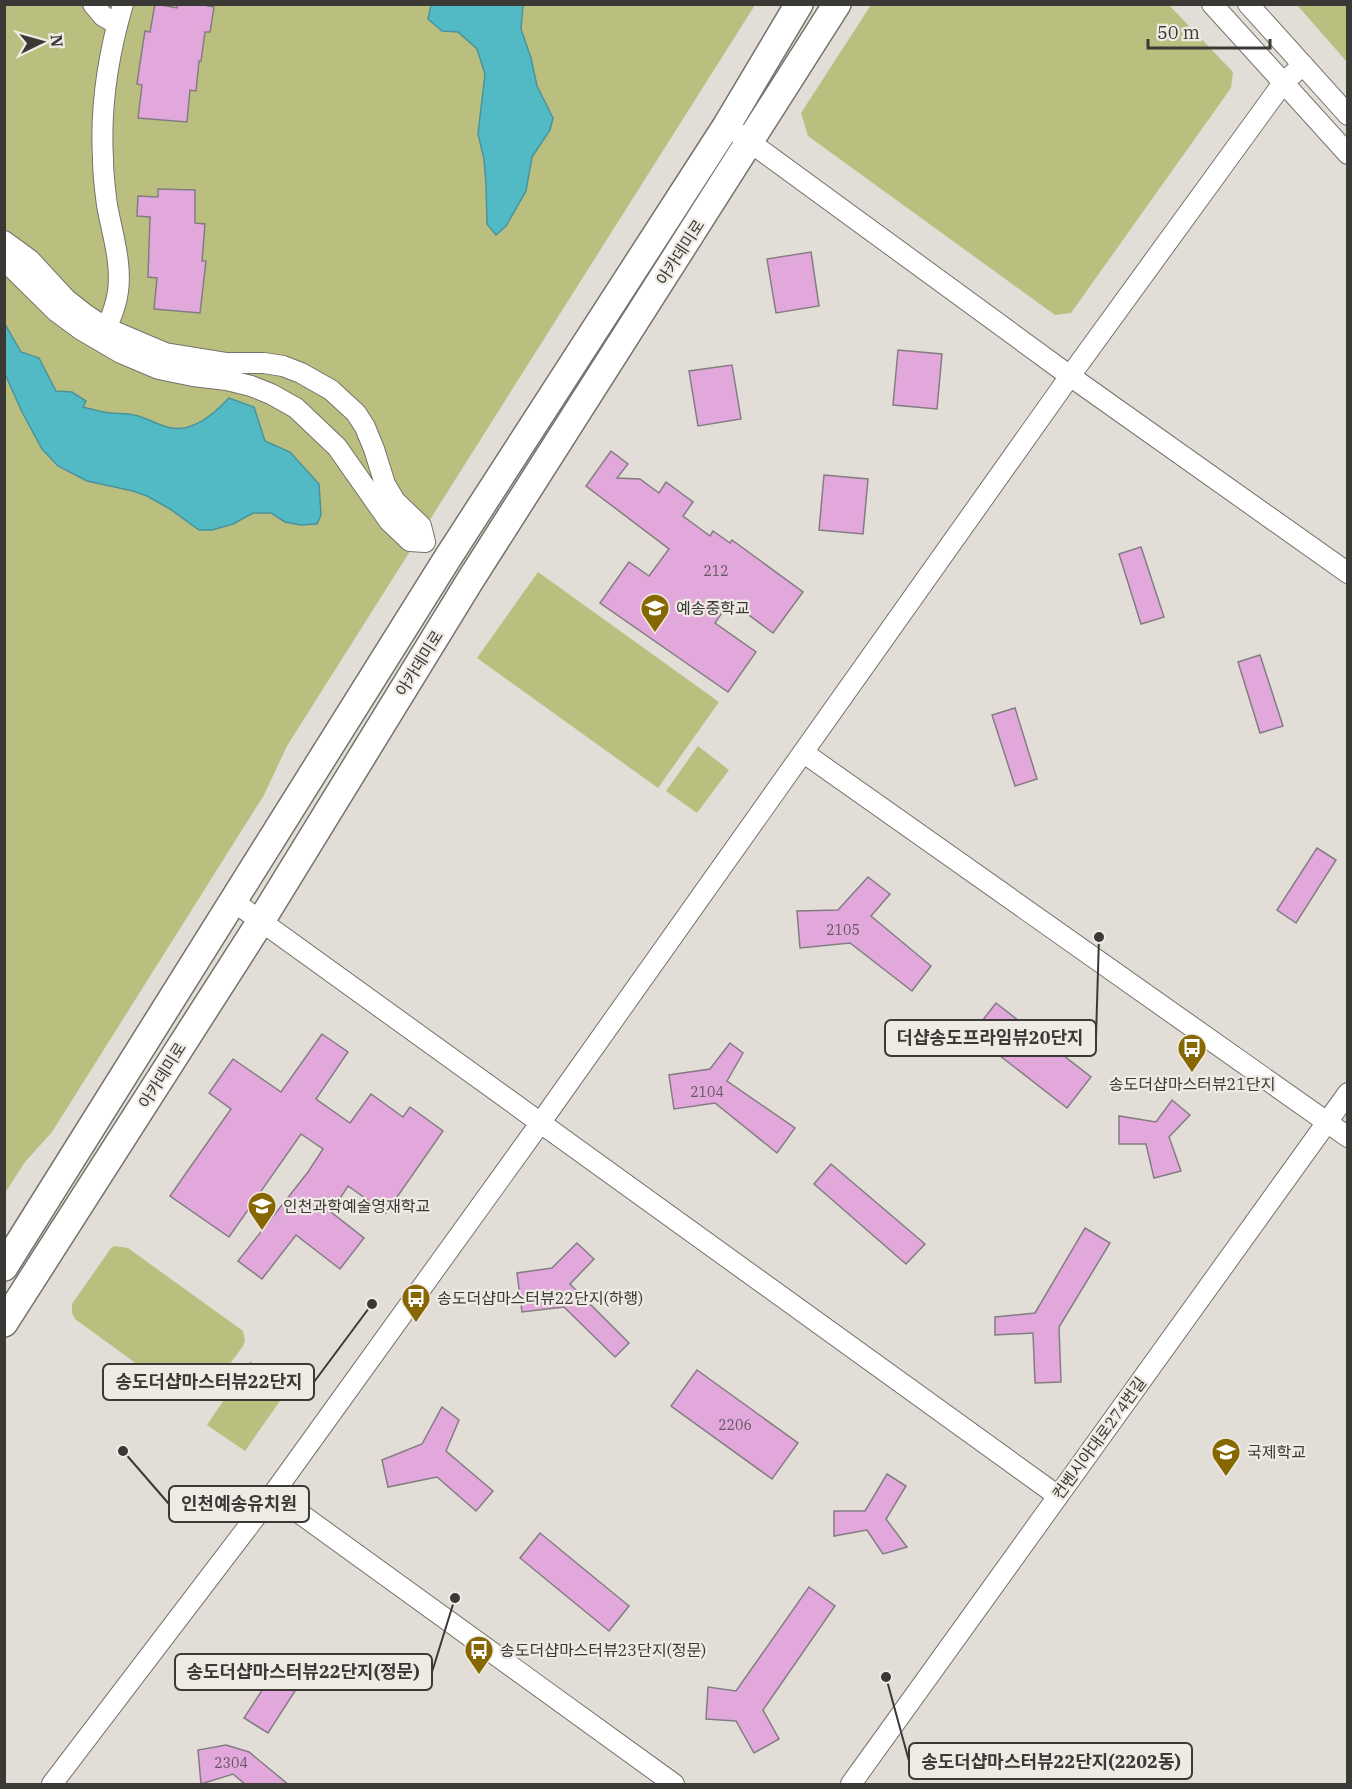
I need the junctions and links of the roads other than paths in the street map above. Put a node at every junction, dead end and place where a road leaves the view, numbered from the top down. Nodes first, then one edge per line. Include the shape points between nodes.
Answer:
1 (93, 4) edge
2 (123, 4) edge
3 (799, 4) edge
4 (837, 4) edge
5 (1212, 4) edge
6 (1248, 4) edge
7 (117, 24) junction
8 (1303, 65) junction
9 (1283, 83) junction
10 (1347, 115) edge
11 (727, 125) junction
12 (750, 142) junction
13 (1347, 154) edge
14 (4, 241) edge
15 (4, 260) edge
16 (103, 334) junction
17 (1070, 376) junction
18 (312, 378) junction
19 (296, 408) junction
20 (365, 427) junction
21 (337, 447) junction
22 (1347, 573) edge
23 (804, 753) junction
24 (233, 901) junction
25 (261, 921) junction
26 (1347, 1092) edge
27 (541, 1122) junction
28 (1327, 1122) junction
29 (1347, 1137) edge
30 (4, 1267) edge
31 (4, 1323) edge
32 (273, 1494) junction
33 (1058, 1496) junction
34 (52, 1785) edge
35 (674, 1785) edge
36 (851, 1785) edge

1 - 7 street
2 - 7 street
3 - 11 main road, 아카데미로
4 - 12 main road, 아카데미로
5 - 9 street
6 - 8 street
7 - 16 street via 102,123 118,289 115,308
8 - 9 street
8 - 10 street
9 - 13 street
9 - 17 street
11 - 12 street
11 - 24 main road, 아카데미로
12 - 17 street
12 - 25 main road, 아카데미로 via 471,579
14 - 16 street via 30,260
15 - 16 street via 57,312
16 - 18 street via 195,359 283,366
16 - 19 street via 121,353 159,369 251,386
17 - 22 street
17 - 23 street
18 - 19 street
18 - 20 street via 331,390
19 - 21 street
20 - 21 street
20 - 21 street via 385,484 395,501 421,526 425,542 410,542 389,521
23 - 27 street
23 - 28 street
24 - 25 street
24 - 30 main road, 아카데미로
25 - 27 street
25 - 31 main road, 아카데미로
26 - 28 street, 컨벤시아대로274번길
27 - 32 street
27 - 33 street
28 - 29 street
28 - 33 street, 컨벤시아대로274번길
32 - 34 street
32 - 35 street
33 - 36 street, 컨벤시아대로274번길

